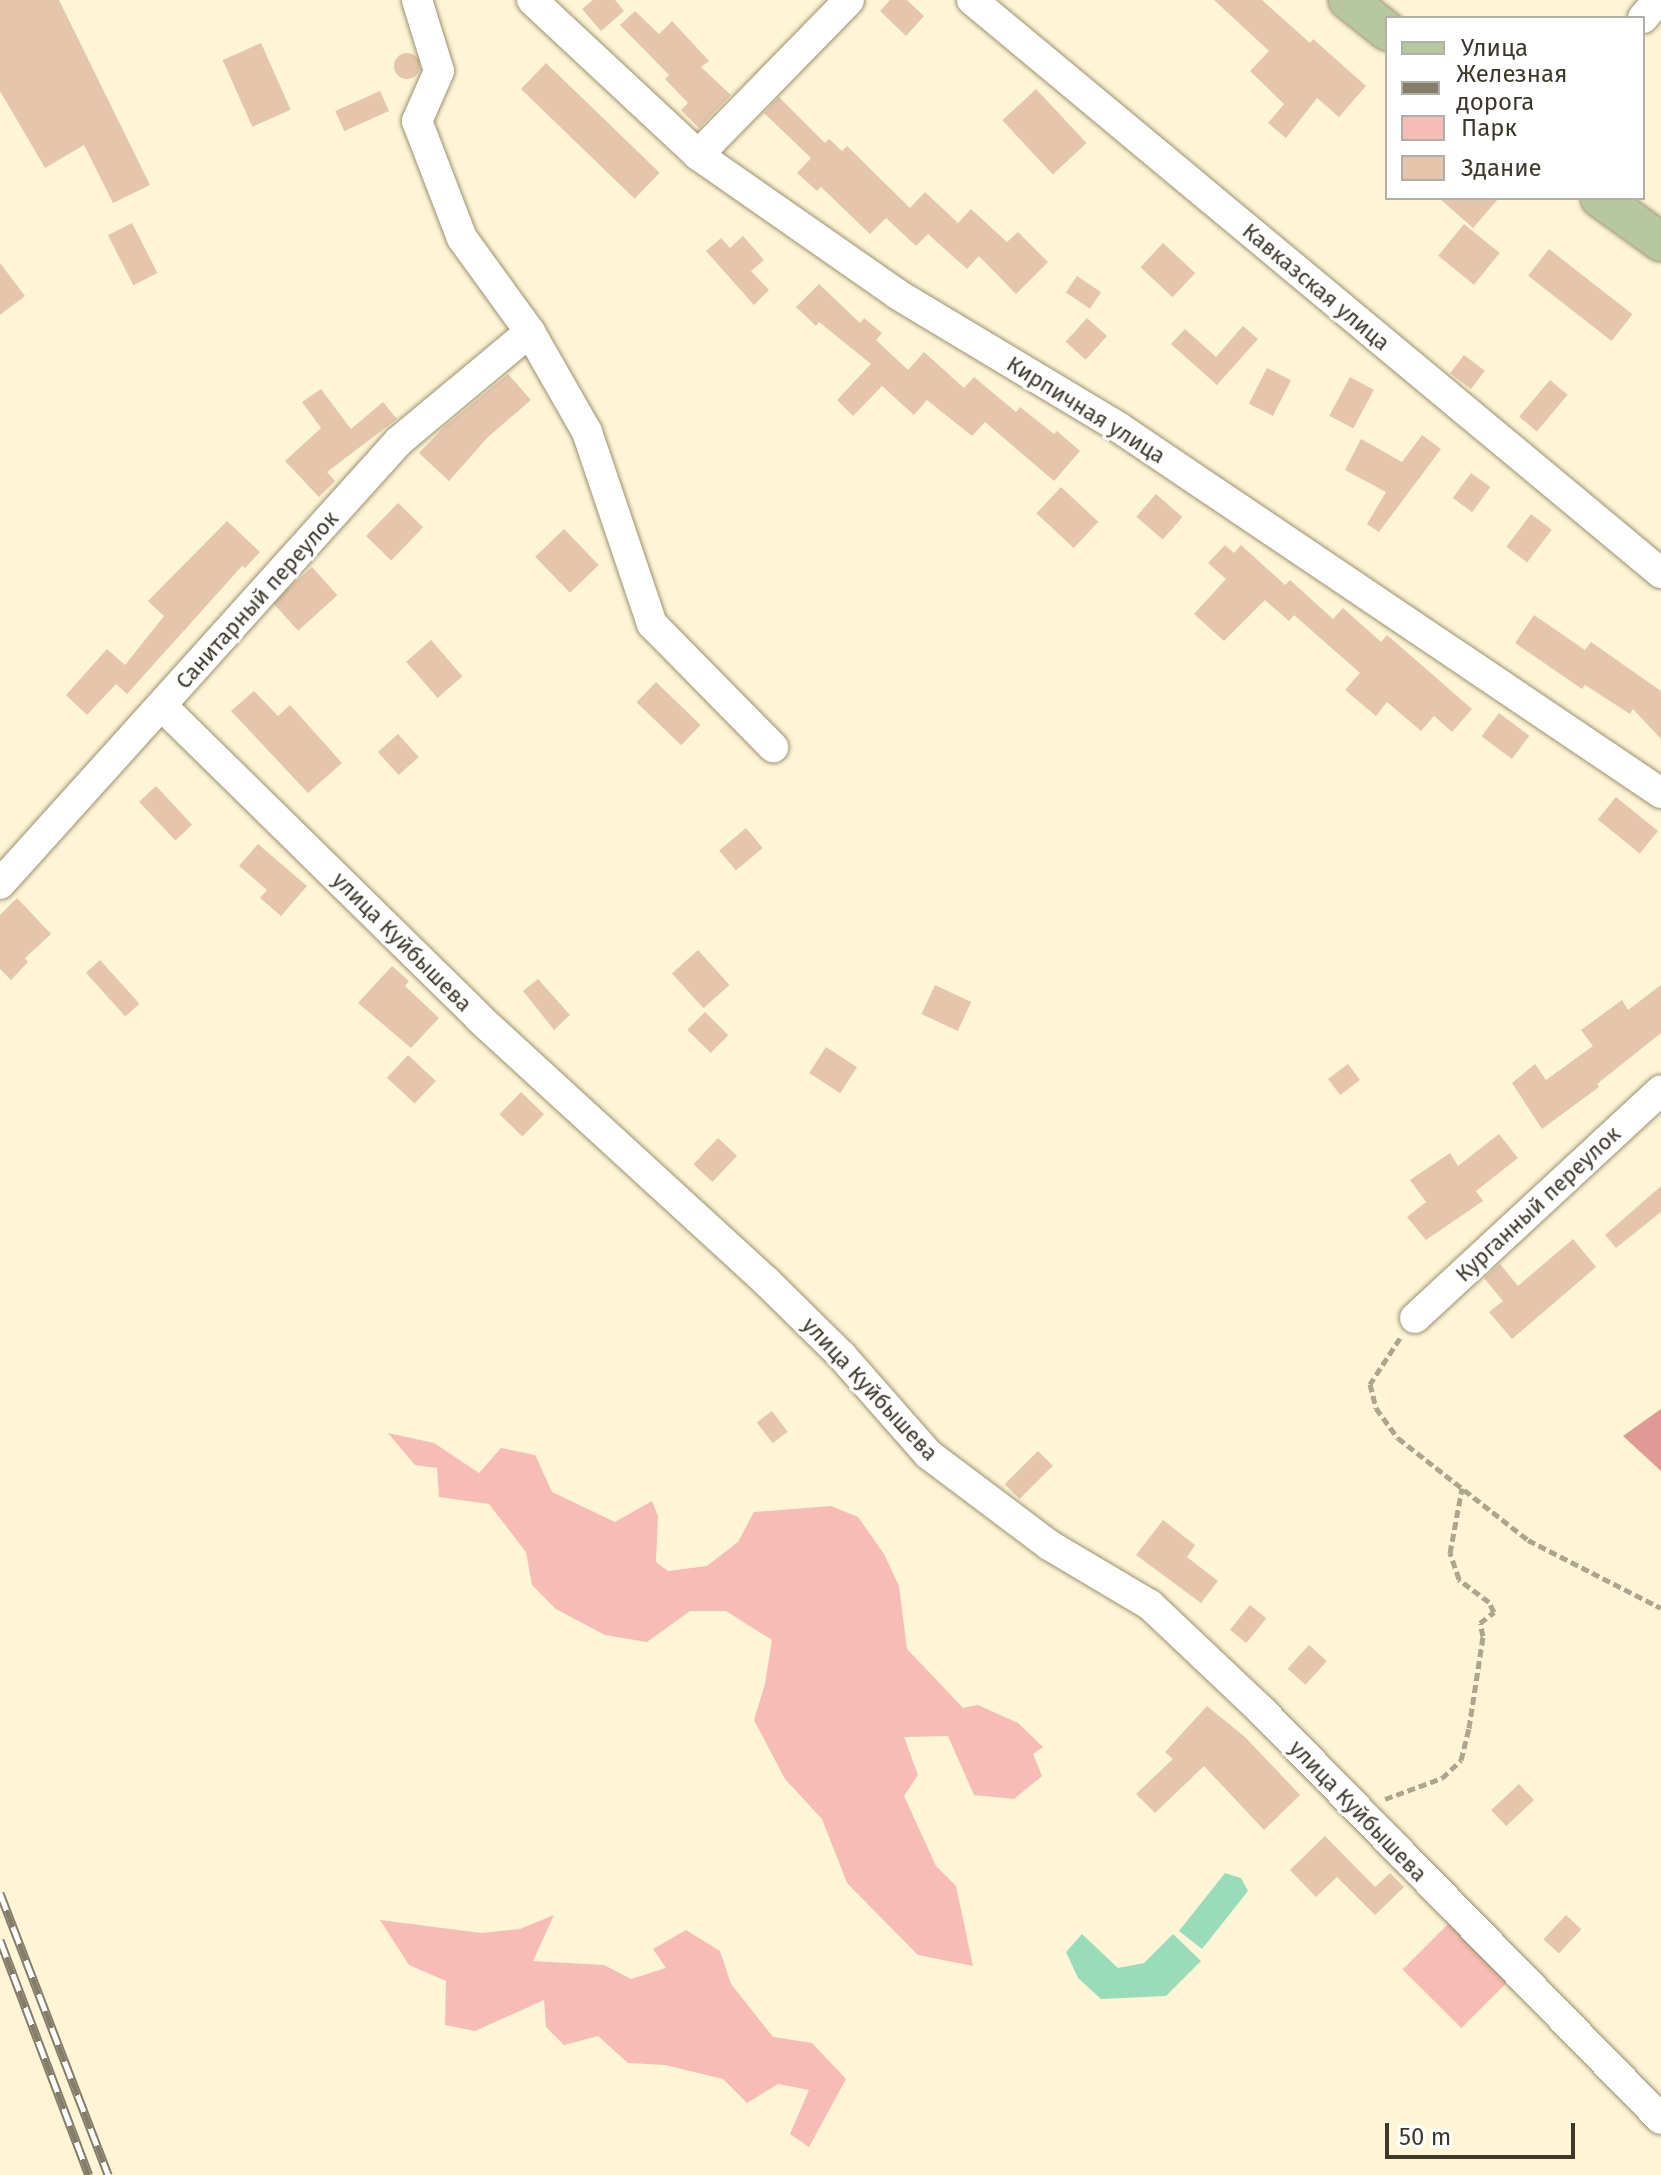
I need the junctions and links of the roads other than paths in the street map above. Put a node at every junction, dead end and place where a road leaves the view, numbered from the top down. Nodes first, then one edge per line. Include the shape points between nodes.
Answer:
1 (417, 0) edge
2 (532, 0) edge
3 (849, 0) edge
4 (972, 0) edge
5 (1348, 0) edge
6 (1658, 0) edge
7 (1645, 16) edge
8 (1385, 29) edge
9 (698, 155) junction
10 (1603, 200) edge
11 (1661, 242) edge
12 (530, 332) junction
13 (1661, 573) edge
14 (162, 706) junction
15 (773, 747) dead end
16 (1661, 793) edge
17 (0, 884) edge
18 (1661, 1090) edge
19 (1415, 1318) road end
20 (1661, 2119) edge

1 - 12 street via 439,71 417,121 462,238
2 - 9 street, Кирпичная улица
3 - 9 street
4 - 13 street, Кавказская улица
5 - 8 main road
6 - 7 street
9 - 16 street, Кирпичная улица via 897,294 1118,427
10 - 11 main road
12 - 14 street, Санитарный переулок via 399,441
12 - 15 street via 587,432 652,624
14 - 17 street, Санитарный переулок
14 - 20 street, улица Куйбышева via 479,1018 766,1281 842,1356 928,1454 1049,1545 1150,1605 1261,1710
18 - 19 street, Курганный переулок

